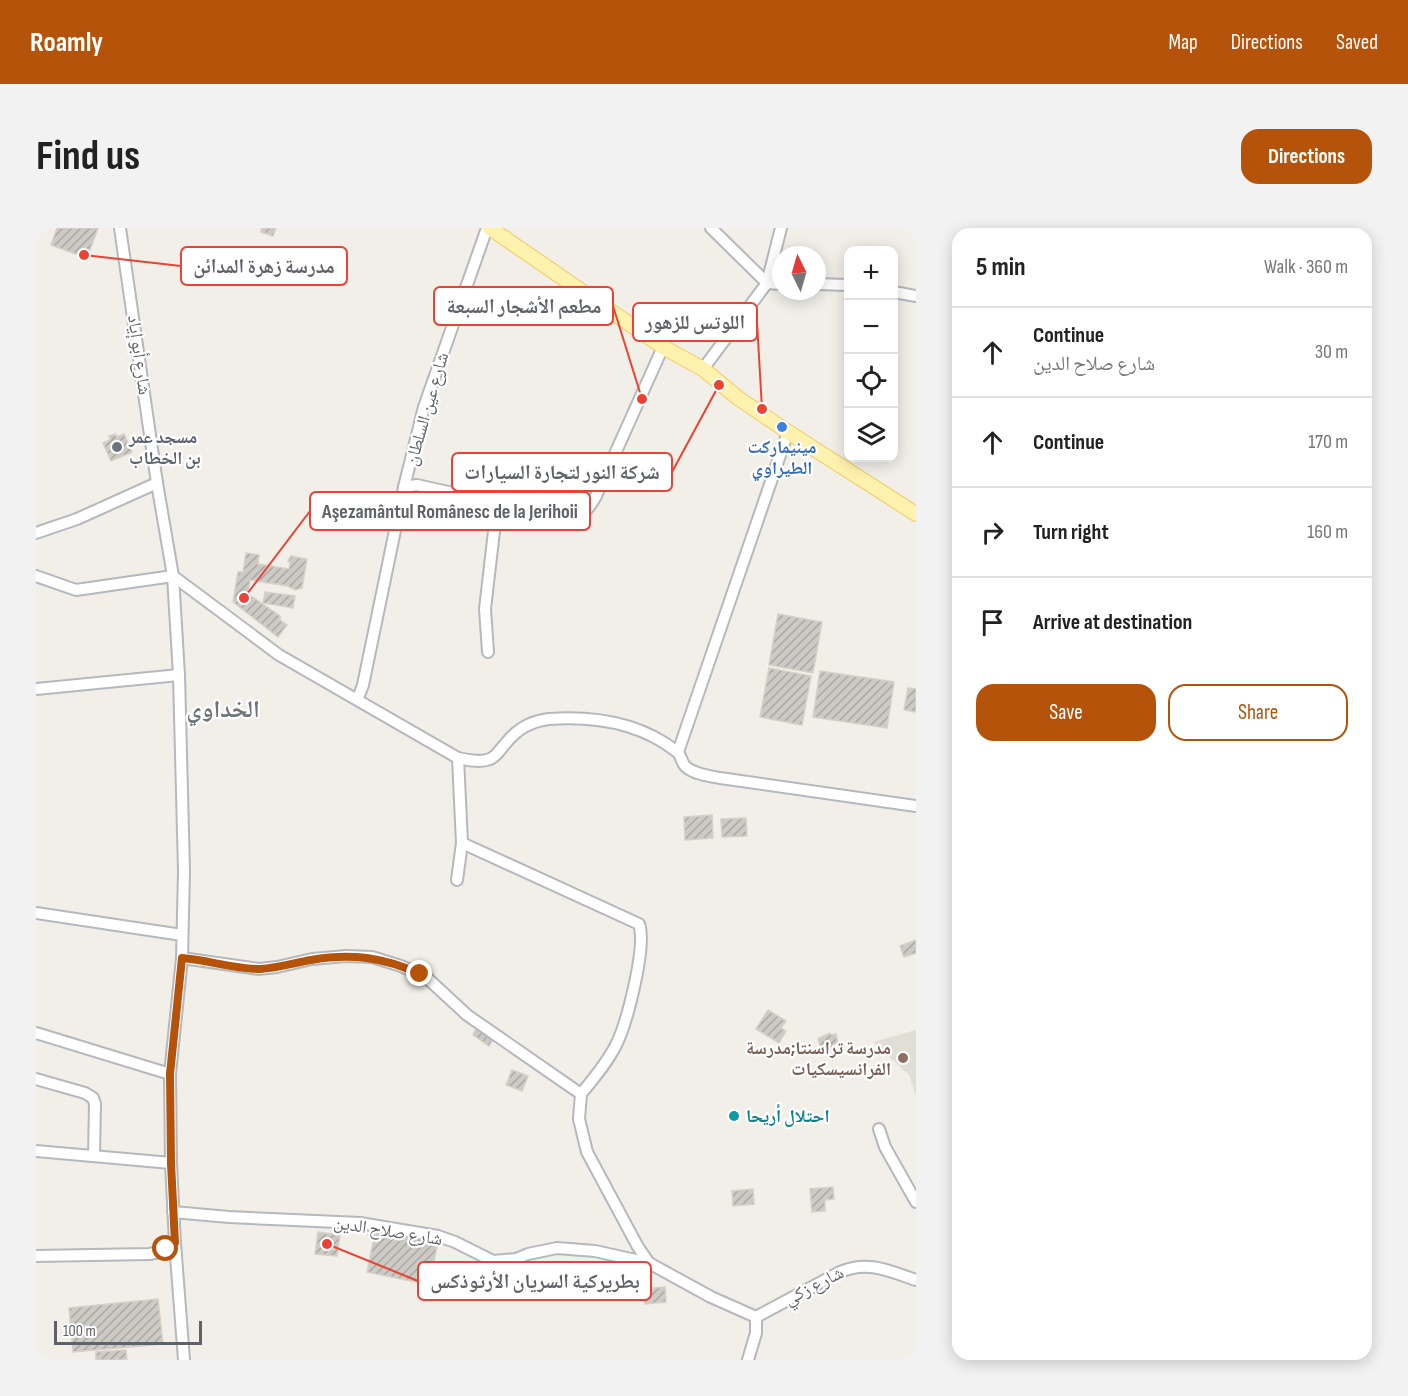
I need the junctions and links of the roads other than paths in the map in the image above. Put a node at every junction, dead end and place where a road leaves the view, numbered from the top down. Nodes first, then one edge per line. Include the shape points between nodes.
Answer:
1 (120, 228) edge
2 (488, 228) edge
3 (711, 228) edge
4 (781, 228) edge
5 (767, 283) junction
6 (772, 283) edge
7 (826, 284) edge
8 (844, 285) edge
9 (898, 293) edge
10 (916, 296) edge
11 (663, 347) junction
12 (703, 369) junction
13 (788, 432) junction
14 (157, 483) junction
15 (405, 488) junction
16 (488, 501) junction
17 (510, 506) junction
18 (496, 514) junction
19 (916, 514) edge
20 (36, 533) edge
21 (36, 576) edge
22 (173, 576) junction
23 (488, 652) dead end
24 (180, 675) junction
25 (36, 689) edge
26 (357, 698) junction
27 (678, 752) junction
28 (458, 758) junction
29 (916, 806) edge
30 (462, 843) junction
31 (457, 880) dead end
32 (36, 913) edge
33 (182, 935) junction
34 (182, 958) junction
35 (36, 1033) edge
36 (170, 1074) junction
37 (36, 1079) edge
38 (581, 1094) junction
39 (879, 1129) dead end
40 (36, 1151) edge
41 (94, 1156) junction
42 (171, 1163) junction
43 (916, 1202) edge
44 (172, 1212) junction
45 (175, 1243) junction
46 (36, 1256) edge
47 (649, 1263) junction
48 (916, 1281) edge
49 (756, 1317) junction
50 (184, 1360) edge
51 (748, 1360) edge

1 - 14 street, شارع أبو إياد
2 - 11 main road, شارع عين السلطان
2 - 15 street, شارع عين السلطان via 424,407
3 - 5 street
4 - 5 street
5 - 6 street
5 - 12 street
7 - 8 street
9 - 10 street
11 - 12 main road, شارع عين السلطان
11 - 17 street via 585,513 573,517
12 - 13 main road, شارع عين السلطان
13 - 19 main road, شارع عين السلطان
13 - 27 street
14 - 20 street
14 - 22 street, شارع أبو إياد
15 - 16 street via 417,485
15 - 26 street, شارع عين السلطان
16 - 17 street
16 - 18 street
17 - 18 street
18 - 23 street via 485,609
21 - 22 street via 76,590
22 - 24 street, شارع أبو إياد
22 - 26 street via 279,655
24 - 25 street
24 - 33 street, شارع أبو إياد
26 - 28 street
27 - 28 street via 620,724 549,719 523,727 489,759
27 - 29 street via 686,766 720,778
28 - 30 street
30 - 31 street
30 - 38 street via 639,924 641,948 624,1025 601,1070
32 - 33 street
33 - 34 street, شارع أبو إياد
34 - 36 street, شارع أبو إياد
34 - 38 street via 259,969 346,956 372,957 401,966 426,977 467,1015
35 - 36 street
36 - 42 street, شارع أبو إياد
37 - 41 street via 93,1098
38 - 47 street via 579,1119 587,1152
39 - 43 street
40 - 41 street
41 - 42 street
42 - 44 street, شارع أبو إياد
44 - 45 street
44 - 47 street, شارع صلاح الدين via 360,1222 438,1236 493,1261 557,1248 595,1251
45 - 46 street via 149,1254
45 - 50 street
47 - 49 street, شارع صلاح الدين
48 - 49 street, شارع زكي via 875,1267 853,1267
49 - 51 street

